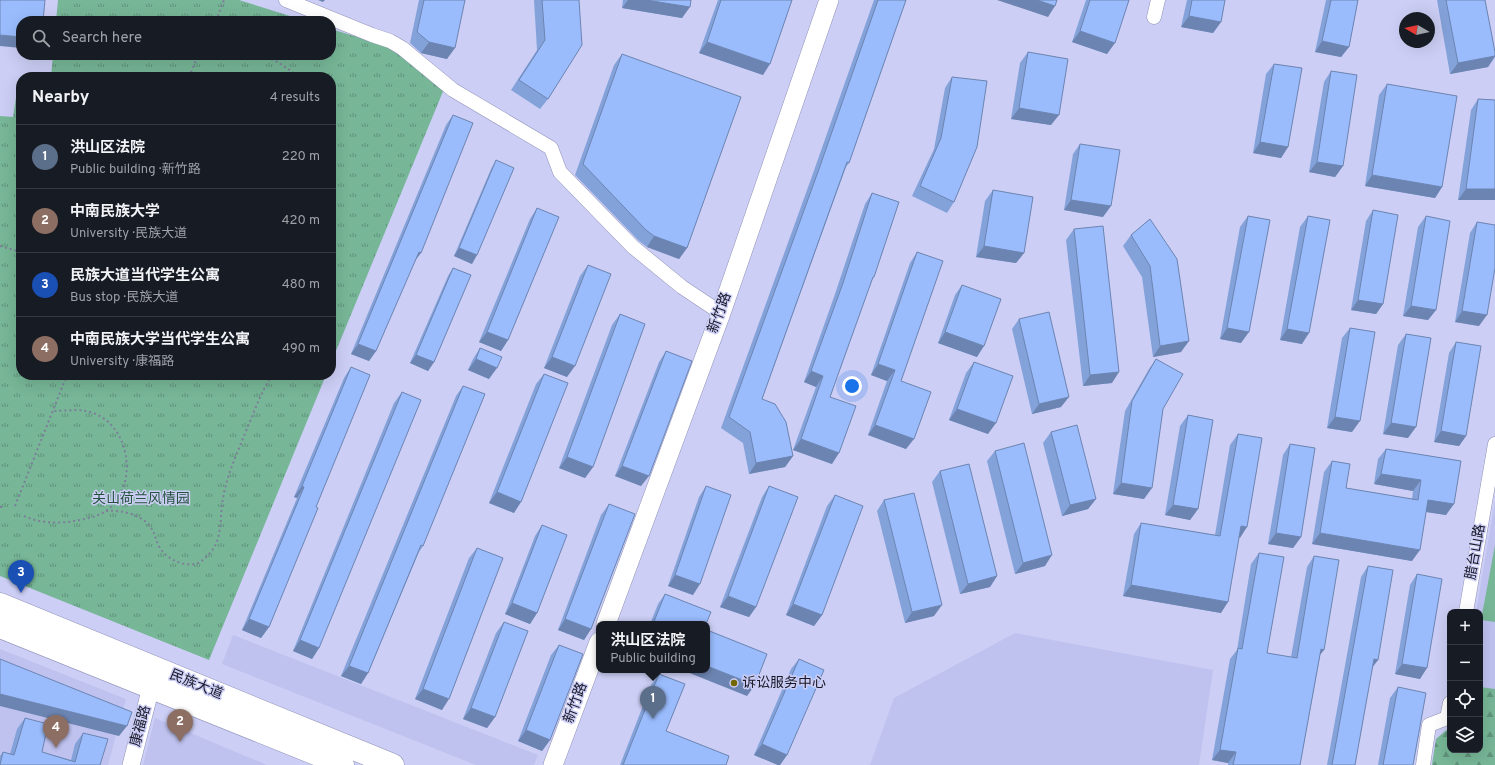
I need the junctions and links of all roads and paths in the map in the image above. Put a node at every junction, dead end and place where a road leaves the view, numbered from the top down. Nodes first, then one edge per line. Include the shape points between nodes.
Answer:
1 (224, 0) edge
2 (286, 0) edge
3 (830, 0) edge
4 (1158, 0) edge
5 (218, 16) edge
6 (325, 16) edge
7 (1154, 17) dead end
8 (336, 20) edge
9 (196, 60) edge
10 (274, 60) edge
11 (191, 72) edge
12 (292, 72) edge
13 (0, 246) edge
14 (16, 251) edge
15 (721, 313) junction
16 (65, 380) edge
17 (269, 380) edge
18 (53, 411) junction
19 (1495, 444) edge
20 (15, 506) dead end
21 (106, 510) junction
22 (24, 516) dead end
23 (0, 604) edge
24 (1467, 609) edge
25 (607, 621) edge
26 (0, 627) edge
27 (596, 650) edge
28 (151, 687) junction
29 (1447, 717) edge
30 (131, 765) edge
31 (344, 765) edge
32 (393, 765) edge
33 (553, 765) edge
34 (1423, 765) edge

1 - 5 path
2 - 6 street
3 - 15 main road, 新竹路
4 - 7 street
8 - 15 street via 402,48 453,90 551,148 560,172 633,246 682,287
9 - 11 path
10 - 12 path
13 - 14 path
15 - 25 main road, 新竹路
16 - 18 path
17 - 21 path via 260,396 228,476 215,547 200,562 190,564 167,556 161,549 154,531 146,522 137,516
18 - 20 path
18 - 21 path via 86,411 96,415 112,426 122,442 128,467 126,479 122,492
19 - 24 street, 腊台山路
21 - 22 path via 95,516 69,522 41,522
23 - 32 main road, 民族大道
26 - 28 main road, 民族大道
27 - 33 main road, 新竹路
28 - 30 street, 康福路
28 - 31 main road, 民族大道
29 - 34 street via 1430,725

